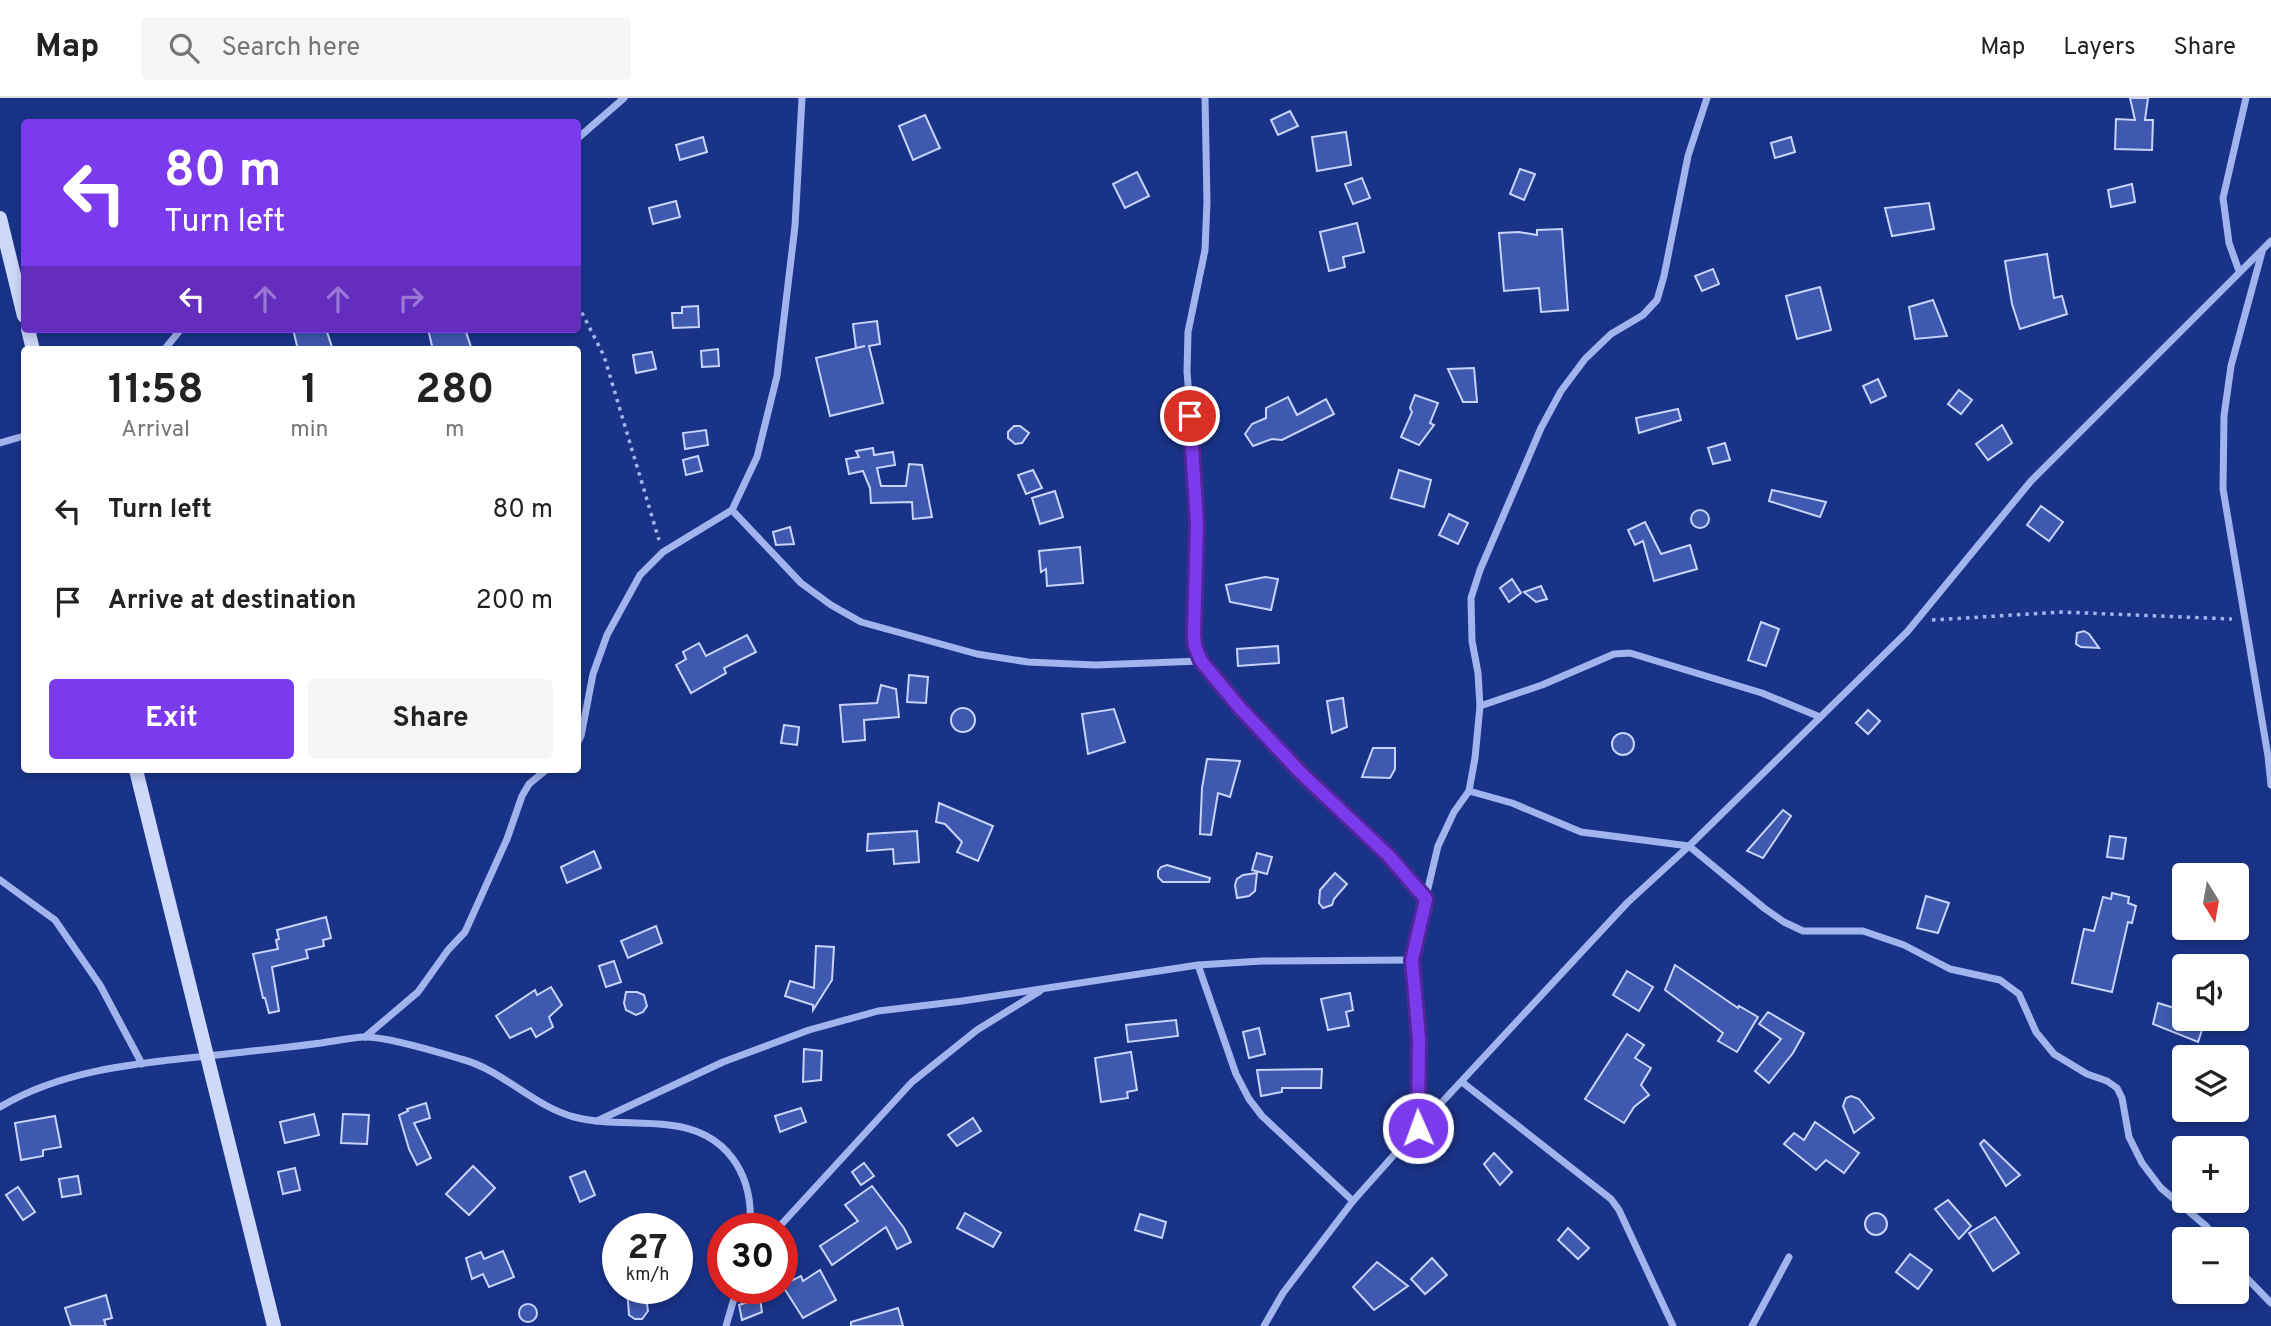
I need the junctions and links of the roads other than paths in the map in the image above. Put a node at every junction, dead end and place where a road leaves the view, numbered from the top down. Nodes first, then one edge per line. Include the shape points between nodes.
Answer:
1 (624, 98) edge
2 (802, 98) edge
3 (1205, 98) edge
4 (1707, 98) edge
5 (2246, 98) edge
6 (581, 135) edge
7 (0, 218) edge
8 (2271, 240) edge
9 (2263, 249) junction
10 (2239, 271) junction
11 (21, 304) edge
12 (21, 437) edge
13 (0, 443) edge
14 (732, 510) junction
15 (1201, 661) junction
16 (1480, 706) junction
17 (1820, 717) junction
18 (581, 736) edge
19 (137, 773) edge
20 (542, 773) edge
21 (2271, 785) edge
22 (1469, 791) junction
23 (1689, 846) junction
24 (0, 880) edge
25 (1426, 899) junction
26 (1412, 960) junction
27 (1198, 965) junction
28 (1043, 989) junction
29 (365, 1037) junction
30 (207, 1057) junction
31 (142, 1064) junction
32 (1462, 1082) junction
33 (0, 1107) edge
34 (594, 1122) junction
35 (1418, 1128) junction
36 (1353, 1201) junction
37 (749, 1213) edge
38 (792, 1213) edge
39 (2207, 1227) edge
40 (1789, 1257) dead end
41 (2249, 1280) edge
42 (2271, 1303) edge
43 (732, 1304) edge
44 (274, 1326) edge
45 (726, 1326) edge
46 (1264, 1326) edge
47 (1673, 1326) edge
48 (1752, 1326) edge

1 - 6 street
2 - 14 street via 777,376 757,457
3 - 15 street via 1205,250 1188,332 1187,372 1196,491 1194,634
4 - 16 street via 1688,156 1657,300 1602,342 1560,391 1480,570 1471,598 1471,621
5 - 10 street via 2223,198 2229,243
7 - 11 street
8 - 9 street
9 - 10 street
9 - 21 street via 2231,366 2224,416 2223,489
10 - 17 street via 2031,481 1916,621
12 - 13 street
14 - 15 street via 801,583 861,622 966,651 1028,662
14 - 18 street via 663,552 640,575 607,635 593,674
15 - 25 street via 1301,773 1388,855
16 - 17 street via 1614,654 1630,653 1762,693
16 - 22 street
17 - 23 street
19 - 30 street
20 - 29 street via 522,796 465,932 418,992
22 - 23 street via 1512,803 1581,832
22 - 25 street via 1438,846
23 - 32 street via 1627,903
23 - 39 street via 1784,922 1803,931 1863,931 1884,937 1950,968 2000,980 2018,993 2036,1032 2054,1054 2117,1088 2142,1163 2161,1188
24 - 31 street via 55,920 100,985
25 - 26 street
26 - 27 street
26 - 35 street via 1419,1039
27 - 28 street
27 - 36 street via 1249,1099
28 - 34 street via 878,1011 809,1030 723,1062
28 - 38 street via 977,1030 912,1082
29 - 30 street
29 - 34 street via 464,1059 492,1070 547,1105
30 - 31 street
30 - 44 street
31 - 33 street via 50,1084
32 - 35 street
32 - 47 street via 1611,1199
34 - 37 street via 671,1125 722,1144 738,1164 747,1188
35 - 36 street
36 - 46 street via 1283,1293
40 - 48 street
41 - 42 street
43 - 45 street

